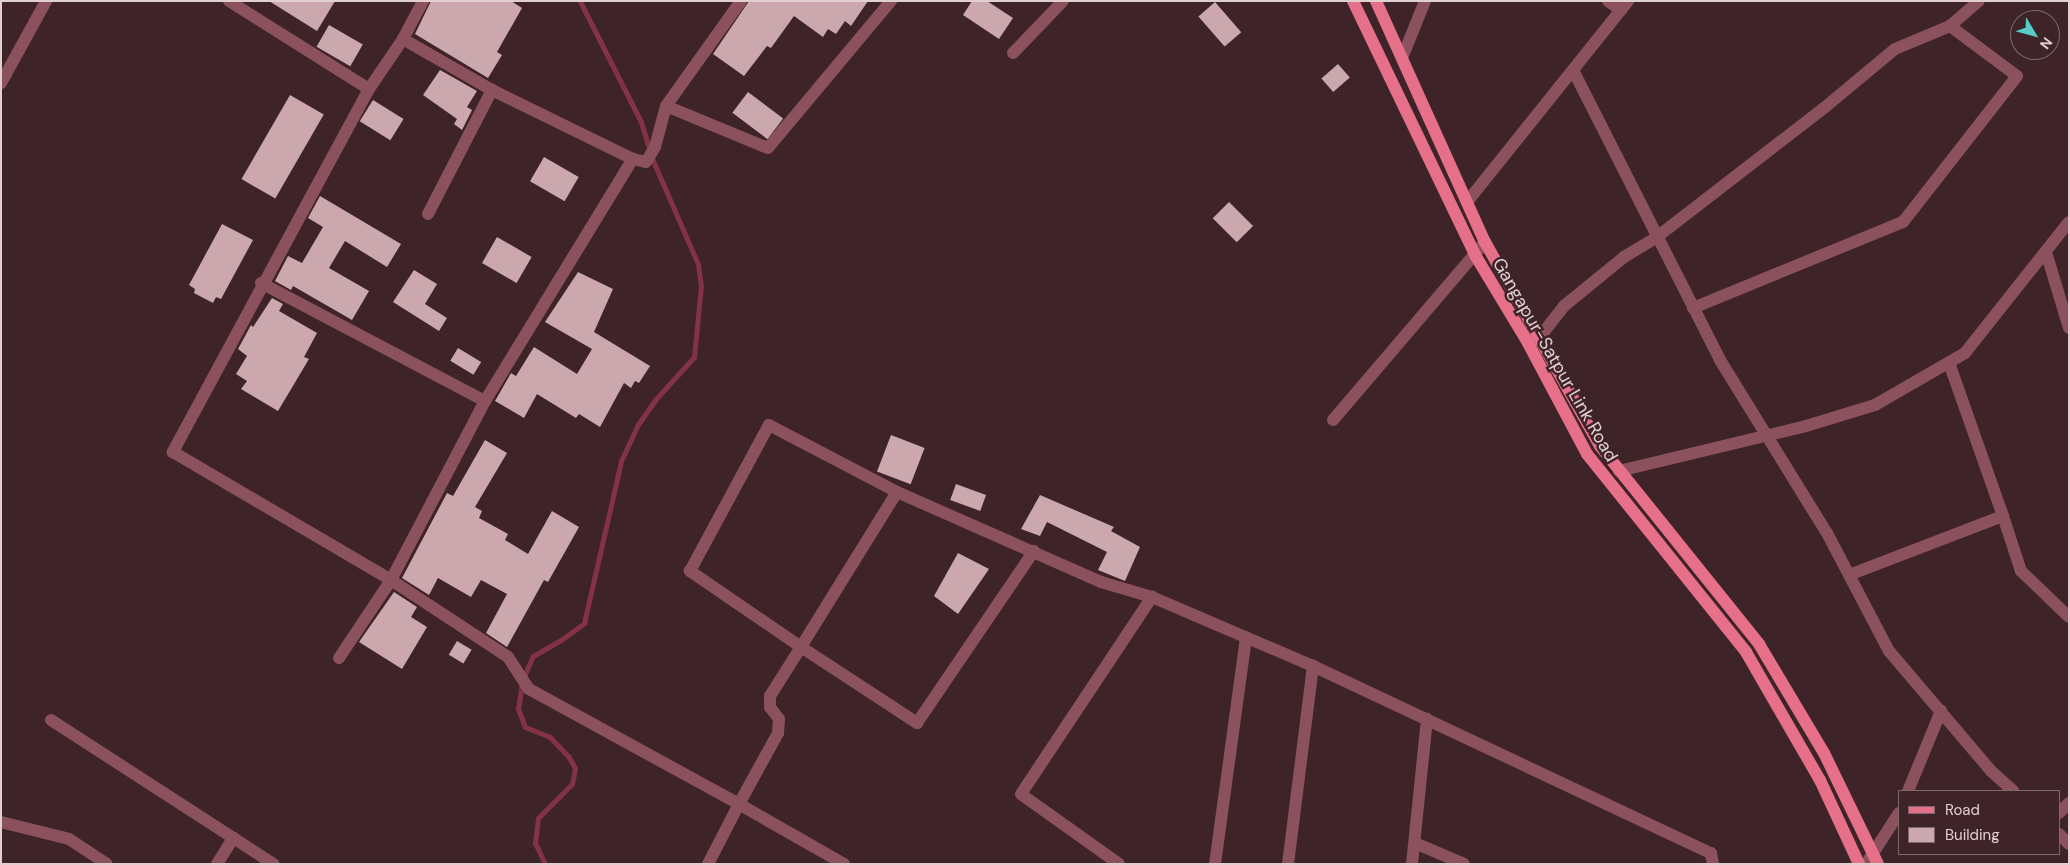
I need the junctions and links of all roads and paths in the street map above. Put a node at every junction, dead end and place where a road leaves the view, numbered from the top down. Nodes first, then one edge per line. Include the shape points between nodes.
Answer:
1 (46, 1) edge
2 (229, 1) edge
3 (422, 1) edge
4 (741, 1) edge
5 (891, 1) edge
6 (1063, 1) edge
7 (1353, 1) edge
8 (1376, 1) edge
9 (1425, 1) edge
10 (1608, 1) edge
11 (1979, 1) edge
12 (1624, 6) edge
13 (1950, 26) junction
14 (403, 39) junction
15 (1013, 53) dead end
16 (1402, 58) junction
17 (1574, 72) junction
18 (1, 83) edge
19 (369, 89) junction
20 (492, 90) junction
21 (666, 106) junction
22 (633, 159) junction
23 (1467, 202) junction
24 (428, 214) dead end
25 (2069, 222) edge
26 (1657, 237) junction
27 (1485, 242) junction
28 (2046, 252) junction
29 (1475, 254) junction
30 (261, 283) junction
31 (1693, 308) junction
32 (2069, 328) edge
33 (1534, 340) junction
34 (1949, 362) junction
35 (486, 400) junction
36 (1333, 420) dead end
37 (1764, 435) junction
38 (1619, 471) junction
39 (897, 492) junction
40 (2003, 516) junction
41 (1034, 551) junction
42 (1849, 575) junction
43 (391, 580) junction
44 (1152, 597) junction
45 (2069, 617) edge
46 (1246, 637) junction
47 (801, 647) junction
48 (340, 658) dead end
49 (1313, 666) junction
50 (1941, 712) junction
51 (1427, 719) junction
52 (51, 720) dead end
53 (1908, 790) edge
54 (2012, 790) edge
55 (2069, 802) edge
56 (739, 804) junction
57 (2060, 812) edge
58 (1898, 815) edge
59 (1, 822) edge
60 (2060, 835) edge
61 (233, 838) junction
62 (1415, 842) junction
63 (2069, 844) edge
64 (1876, 858) edge
65 (107, 864) edge
66 (218, 864) edge
67 (274, 864) edge
68 (708, 864) edge
69 (844, 864) edge
70 (1119, 864) edge
71 (1215, 864) edge
72 (1288, 864) edge
73 (1412, 864) edge
74 (1464, 864) edge
75 (1713, 864) edge
76 (1859, 864) edge
77 (1866, 864) edge

1 - 18 street
2 - 19 street
3 - 14 street
4 - 21 street
5 - 21 street via 768,148
6 - 15 street
7 - 29 main road, Gangapur-Satpur Link Road
8 - 16 main road, Gangapur-Satpur Link Road
9 - 16 street
10 - 12 street
11 - 13 street
12 - 17 street
13 - 26 street via 1895,49
13 - 31 street via 2017,76 1903,222
14 - 19 street
14 - 20 street
16 - 23 main road, Gangapur-Satpur Link Road
17 - 23 street
17 - 26 street
19 - 30 street
20 - 22 street
20 - 24 street
21 - 22 street via 655,147 646,162
22 - 35 street
23 - 27 main road, Gangapur-Satpur Link Road
25 - 28 street
26 - 31 street
26 - 33 street via 1624,257 1564,306
27 - 29 street
27 - 33 main road, Gangapur-Satpur Link Road
28 - 32 street
28 - 34 street via 1965,353
29 - 33 main road, Gangapur-Satpur Link Road
29 - 36 street
30 - 35 street
30 - 43 street via 174,452
31 - 37 street
33 - 38 main road, Gangapur-Satpur Link Road
33 - 76 main road, Gangapur-Satpur Link Road via 1601,475 1746,652 1820,780
34 - 37 street via 1875,405
34 - 40 street
35 - 43 street
37 - 38 street
37 - 42 street via 1827,533
38 - 64 main road, Gangapur-Satpur Link Road via 1759,644 1824,753
39 - 41 street
39 - 47 street
39 - 47 street via 769,424 690,571
40 - 42 street
40 - 45 street via 2021,571
41 - 44 street via 1102,582
41 - 47 street via 917,724
42 - 50 street via 1889,651
43 - 48 street
43 - 56 street via 508,657 529,690
44 - 46 street
44 - 70 street via 1021,794
46 - 49 street
46 - 71 street
47 - 56 street via 770,696 770,707 779,719 778,733
49 - 51 street
49 - 72 street
50 - 53 street
50 - 54 street
51 - 62 street
51 - 75 street via 1711,852
52 - 61 street
55 - 57 street
56 - 68 street
56 - 69 street
58 - 64 street
59 - 65 street via 69,840
60 - 63 street
61 - 66 street
61 - 67 street
62 - 73 street
62 - 74 street
64 - 77 street

